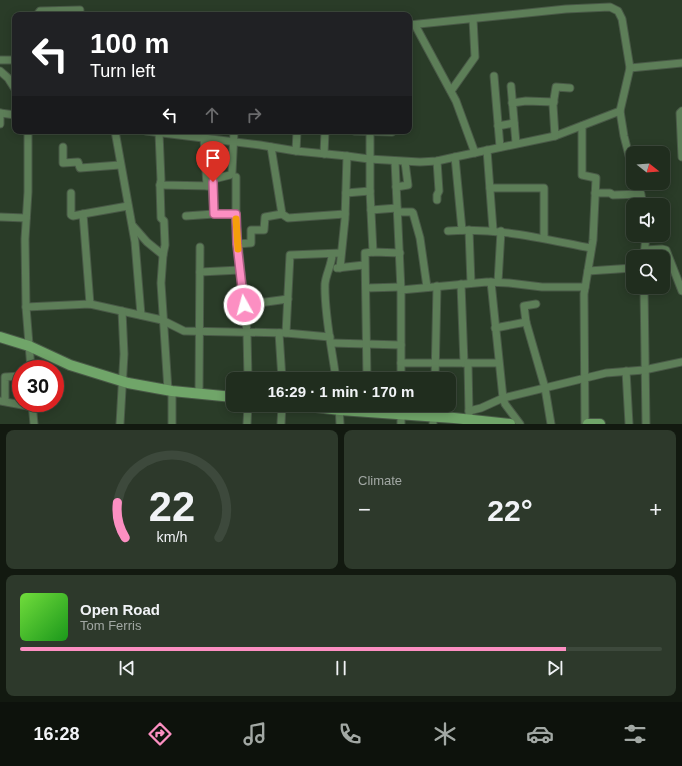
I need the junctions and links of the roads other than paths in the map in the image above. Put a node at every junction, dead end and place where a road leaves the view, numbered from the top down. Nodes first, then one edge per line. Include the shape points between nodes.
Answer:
1 (80, 10) dead end
2 (39, 12) edge
3 (472, 19) junction
4 (412, 25) edge
5 (0, 60) edge
6 (12, 60) edge
7 (682, 63) edge
8 (630, 68) junction
9 (0, 71) edge
10 (494, 76) dead end
11 (12, 84) edge
12 (511, 86) dead end
13 (570, 88) dead end
14 (451, 91) junction
15 (554, 102) junction
16 (512, 103) junction
17 (620, 111) junction
18 (682, 111) edge
19 (0, 113) edge
20 (12, 115) edge
21 (514, 123) junction
22 (0, 124) edge
23 (498, 126) junction
24 (582, 126) junction
25 (28, 134) edge
26 (115, 134) edge
27 (159, 134) edge
28 (168, 134) edge
29 (234, 134) edge
30 (297, 134) edge
31 (324, 134) edge
32 (370, 134) edge
33 (555, 136) junction
34 (204, 138) junction
35 (234, 142) junction
36 (516, 143) junction
37 (63, 146) dead end
38 (626, 146) edge
39 (271, 147) junction
40 (500, 147) junction
41 (487, 150) junction
42 (296, 151) junction
43 (475, 153) junction
44 (324, 154) junction
45 (347, 156) junction
46 (455, 157) junction
47 (682, 157) edge
48 (369, 159) junction
49 (395, 161) junction
50 (437, 161) junction
51 (405, 162) junction
52 (120, 165) junction
53 (236, 177) dead end
54 (160, 185) junction
55 (210, 186) junction
56 (396, 187) junction
57 (490, 188) junction
58 (370, 190) junction
59 (640, 190) edge
60 (70, 193) dead end
61 (346, 193) junction
62 (595, 193) junction
63 (641, 194) junction
64 (642, 198) edge
65 (437, 200) dead end
66 (128, 206) junction
67 (371, 210) junction
68 (397, 210) junction
69 (83, 214) junction
70 (214, 214) junction
71 (236, 214) junction
72 (282, 214) junction
73 (345, 214) junction
74 (186, 216) dead end
75 (0, 217) edge
76 (26, 218) junction
77 (131, 224) junction
78 (465, 230) junction
79 (493, 230) junction
80 (448, 231) dead end
81 (501, 232) junction
82 (544, 238) junction
83 (237, 244) junction
84 (200, 247) dead end
85 (591, 248) junction
86 (655, 250) edge
87 (666, 250) edge
88 (373, 252) junction
89 (341, 253) junction
90 (400, 253) junction
91 (332, 254) junction
92 (163, 255) junction
93 (670, 260) edge
94 (364, 265) junction
95 (330, 268) junction
96 (340, 268) junction
97 (626, 268) edge
98 (240, 270) junction
99 (588, 271) junction
100 (200, 272) junction
101 (491, 282) junction
102 (498, 282) junction
103 (472, 283) junction
104 (461, 284) junction
105 (437, 286) junction
106 (585, 287) junction
107 (366, 288) junction
108 (401, 288) junction
109 (427, 288) junction
110 (682, 291) edge
111 (644, 294) edge
112 (288, 299) junction
113 (90, 304) junction
114 (536, 304) dead end
115 (244, 305) junction
116 (26, 307) junction
117 (122, 311) junction
118 (140, 315) junction
119 (162, 320) junction
120 (526, 322) junction
121 (495, 328) junction
122 (199, 332) junction
123 (247, 333) junction
124 (282, 333) junction
125 (0, 338) edge
126 (331, 340) junction
127 (366, 344) junction
128 (401, 345) junction
129 (29, 346) junction
130 (30, 360) edge
131 (682, 362) edge
132 (401, 363) junction
133 (435, 363) junction
134 (466, 363) junction
135 (498, 363) junction
136 (644, 370) junction
137 (626, 371) junction
138 (248, 372) edge
139 (282, 372) edge
140 (335, 372) edge
141 (367, 372) edge
142 (401, 372) edge
143 (435, 372) edge
144 (3, 377) edge
145 (585, 378) junction
146 (123, 382) junction
147 (544, 388) junction
148 (170, 391) junction
149 (199, 393) junction
150 (226, 396) edge
151 (502, 398) junction
152 (2, 401) edge
153 (12, 402) edge
154 (33, 412) edge
155 (248, 412) edge
156 (282, 412) edge
157 (339, 412) edge
158 (390, 412) edge
159 (401, 414) edge
160 (469, 418) edge
161 (433, 420) edge
162 (34, 424) edge
163 (120, 424) edge
164 (172, 424) edge
165 (248, 424) edge
166 (281, 424) edge
167 (340, 424) edge
168 (510, 424) edge
169 (520, 424) edge
170 (551, 424) edge
171 (586, 424) edge
172 (600, 424) edge
173 (629, 424) edge
174 (646, 424) edge

1 - 2 street
3 - 4 street
3 - 8 street via 610,7 618,11 622,18
3 - 14 street via 475,57
4 - 14 street
5 - 6 street
7 - 8 street
8 - 17 street
9 - 11 street
10 - 23 street
12 - 16 street
13 - 15 street via 556,87
14 - 43 street
15 - 16 street
15 - 33 street
16 - 21 street
17 - 24 street
17 - 38 street
18 - 47 street
19 - 20 street
19 - 22 street
21 - 23 street
21 - 36 street
23 - 40 street
24 - 33 street
24 - 62 street via 582,175 596,178
25 - 76 street via 29,182
26 - 52 street
27 - 54 street
28 - 34 street
29 - 35 street
30 - 42 street
31 - 44 street
32 - 48 street
33 - 36 street
34 - 35 street
34 - 55 street
35 - 39 street
35 - 55 street via 231,174 214,179
36 - 40 street
37 - 52 street via 64,163 78,162 80,168
39 - 42 street
39 - 72 street
40 - 41 street
41 - 43 street
41 - 57 street
42 - 44 street
43 - 46 street
44 - 45 street
45 - 48 street
45 - 61 street
46 - 50 street
46 - 78 street
48 - 49 street
48 - 58 street
49 - 51 street
49 - 56 street
50 - 51 street
50 - 65 street
51 - 56 street via 408,185
52 - 66 street
53 - 71 street
54 - 55 street
54 - 92 street via 161,218 164,221
55 - 70 street
56 - 68 street
57 - 79 street
57 - 82 street via 544,188
58 - 61 street
58 - 67 street
59 - 63 street
60 - 69 street via 71,215
61 - 73 street
62 - 63 street
62 - 85 street
63 - 64 street
66 - 69 street
66 - 77 street
67 - 68 street
67 - 88 street
68 - 90 street
68 - 109 street via 413,213 420,238
69 - 113 street
70 - 71 street
70 - 74 street
71 - 83 street
72 - 73 street via 289,218
72 - 83 street via 265,217 264,230 252,230 251,243
73 - 89 street
75 - 76 street
76 - 116 street
77 - 92 street
77 - 118 street
78 - 79 street
78 - 80 street
78 - 103 street
79 - 81 street
81 - 82 street
81 - 102 street
82 - 85 street
83 - 98 street
84 - 100 street
85 - 99 street
86 - 87 street
88 - 90 street
88 - 94 street via 365,253
89 - 91 street
89 - 96 street
90 - 108 street
91 - 95 street
91 - 112 street via 290,255
92 - 119 street
93 - 110 street
94 - 96 street
94 - 107 street
95 - 96 street
95 - 126 street via 326,278 325,296
97 - 99 street
98 - 100 street
98 - 115 street
99 - 106 street
100 - 122 street
101 - 102 street
101 - 103 street
101 - 121 street
102 - 106 street via 542,287
103 - 104 street
104 - 105 street
104 - 134 street
105 - 109 street
105 - 133 street
106 - 145 street
107 - 108 street
107 - 127 street
108 - 109 street
108 - 128 street
111 - 136 street
112 - 115 street
112 - 124 street
113 - 116 street
113 - 117 street
114 - 120 street via 524,305
115 - 123 street
116 - 129 street
117 - 118 street
117 - 146 street
118 - 119 street
119 - 122 street via 184,331
119 - 148 street
120 - 121 street
120 - 147 street
121 - 135 street
122 - 123 street
122 - 149 street
123 - 124 street
123 - 138 street
124 - 126 street
124 - 139 street
125 - 129 street
126 - 127 street
126 - 140 street
127 - 128 street
127 - 141 street
128 - 132 street
129 - 130 street
129 - 146 street via 63,362
131 - 136 street
132 - 133 street
132 - 142 street
133 - 134 street
133 - 143 street
134 - 135 street
134 - 160 street
135 - 151 street
136 - 137 street
136 - 174 street
137 - 145 street
137 - 173 street
144 - 152 street
145 - 147 street
145 - 171 street
146 - 148 street
146 - 163 street
147 - 151 street
147 - 170 street
148 - 149 street
148 - 164 street
149 - 150 street
151 - 160 street via 481,408
151 - 169 street
152 - 153 street
154 - 162 street
155 - 165 street
156 - 166 street
157 - 167 street
158 - 159 street
159 - 161 street
160 - 161 street
160 - 168 street
171 - 172 street

